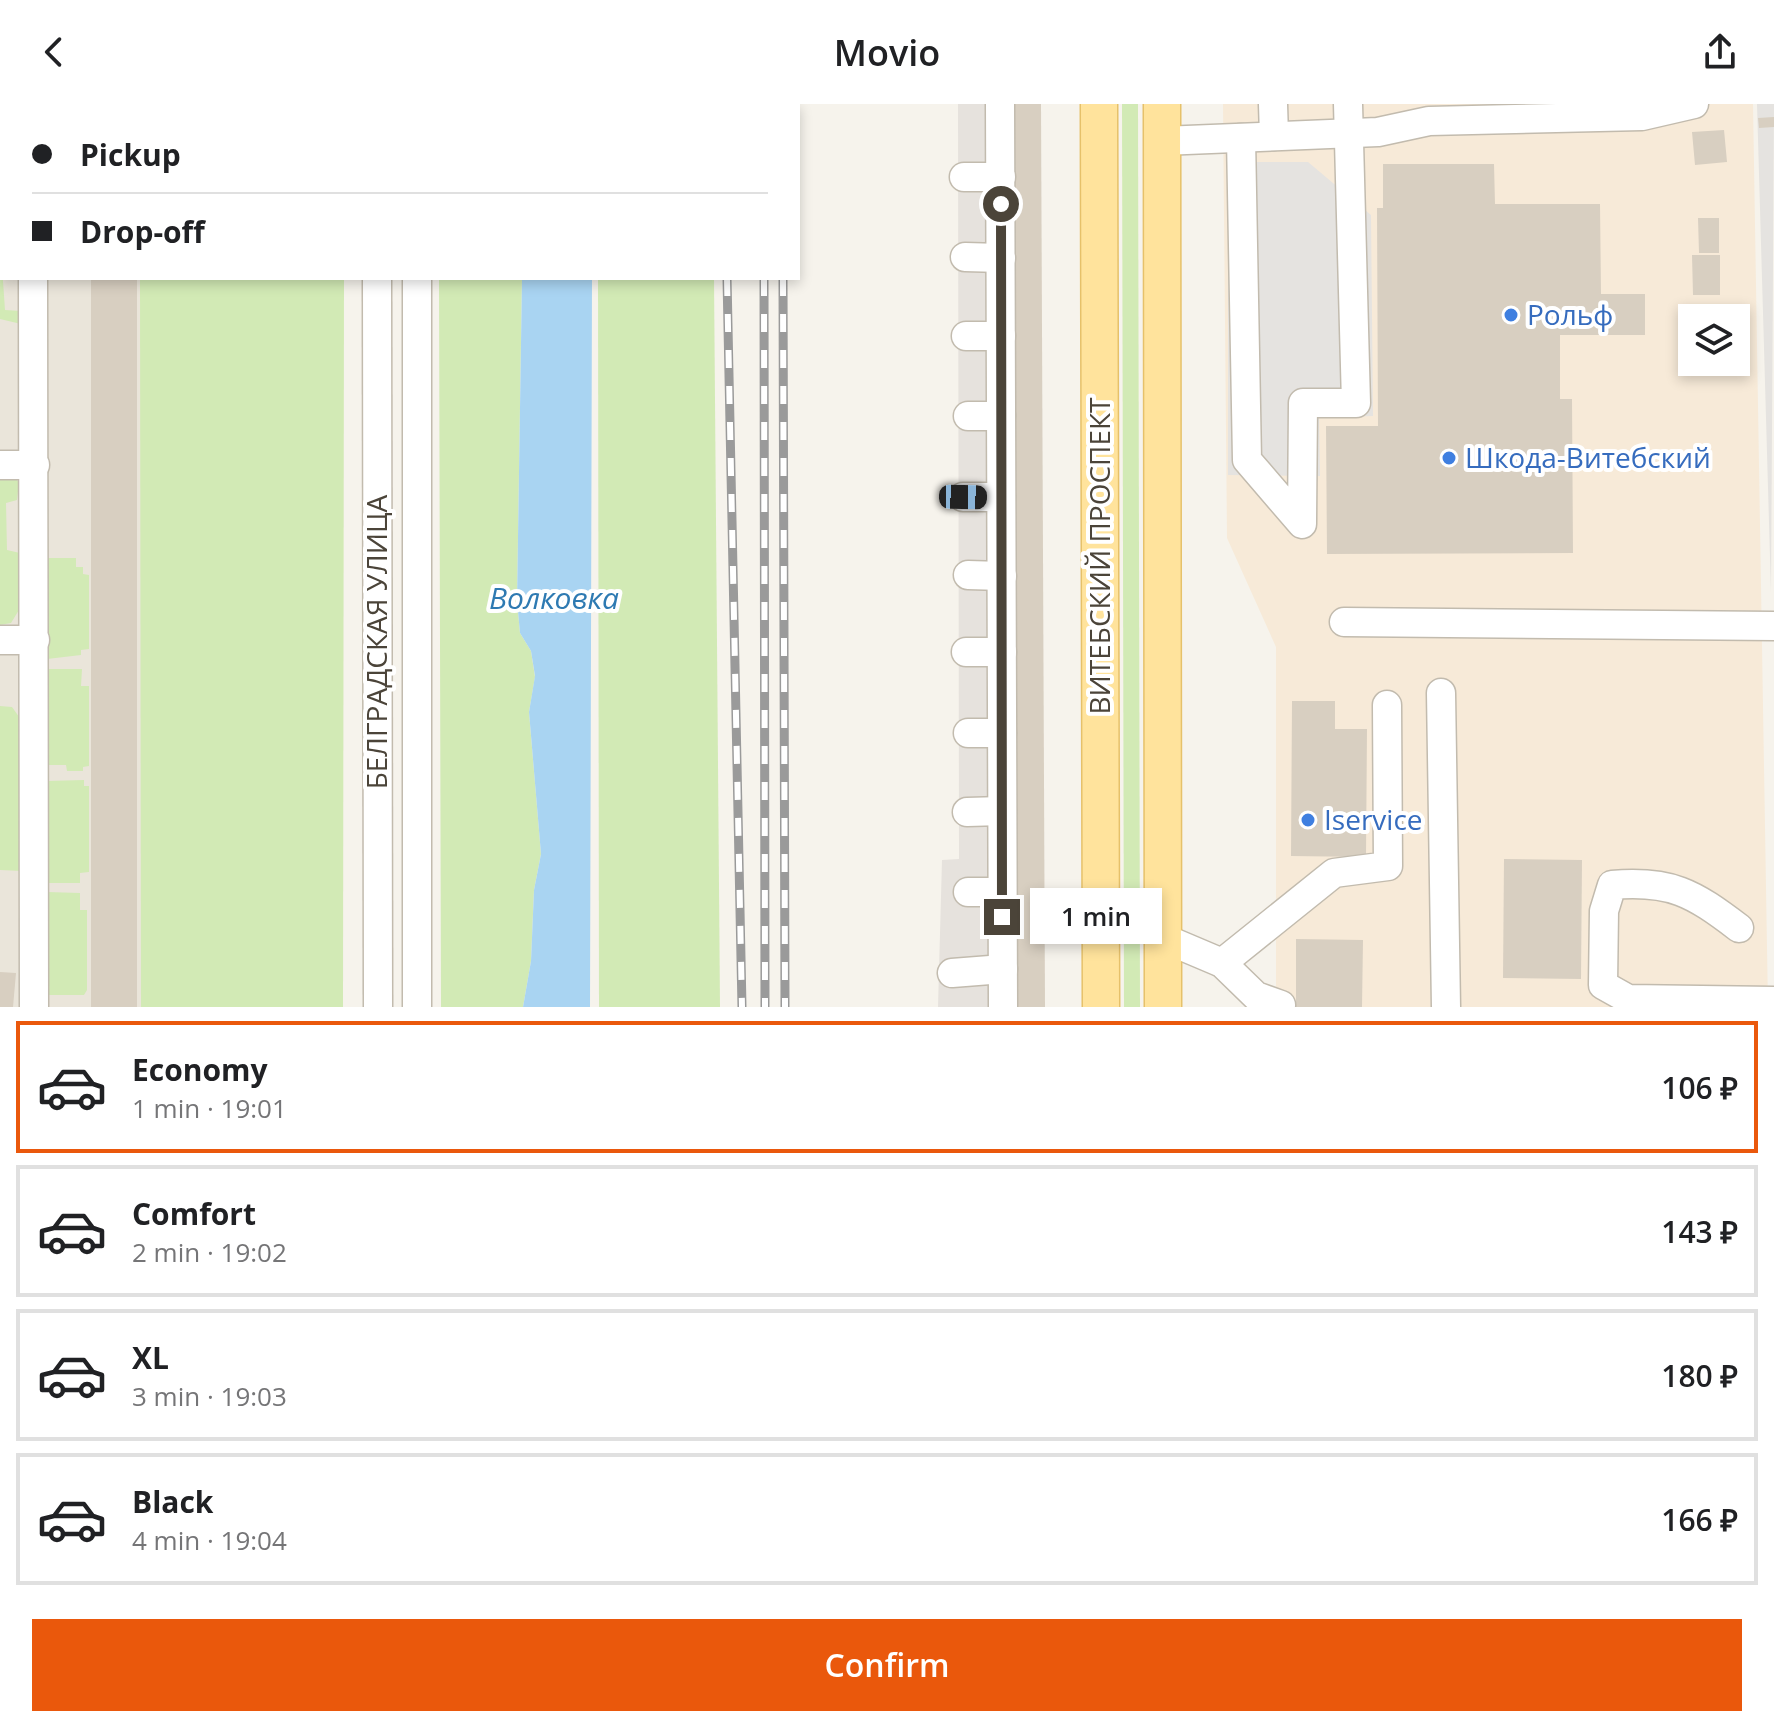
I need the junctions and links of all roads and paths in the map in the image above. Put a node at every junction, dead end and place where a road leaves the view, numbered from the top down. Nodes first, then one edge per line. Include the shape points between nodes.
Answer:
1 (1000, 104) edge
2 (1099, 104) edge
3 (1162, 104) edge
4 (1273, 104) edge
5 (1348, 104) edge
6 (1694, 104) edge
7 (1428, 112) edge
8 (1349, 133) junction
9 (1274, 136) junction
10 (1241, 138) junction
11 (1162, 141) junction
12 (964, 177) dead end
13 (1001, 177) junction
14 (965, 257) dead end
15 (1001, 258) junction
16 (33, 280) edge
17 (377, 280) edge
18 (417, 280) edge
19 (966, 336) dead end
20 (1001, 336) junction
21 (968, 416) dead end
22 (1001, 416) junction
23 (0, 465) edge
24 (35, 465) junction
25 (963, 497) dead end
26 (1001, 497) junction
27 (968, 575) dead end
28 (1002, 576) junction
29 (1344, 622) dead end
30 (1774, 626) edge
31 (0, 640) edge
32 (35, 640) junction
33 (966, 652) dead end
34 (1002, 652) junction
35 (1441, 693) dead end
36 (1387, 705) dead end
37 (968, 733) dead end
38 (1002, 733) junction
39 (1002, 811) junction
40 (967, 812) dead end
41 (968, 892) dead end
42 (1002, 892) junction
43 (1739, 928) dead end
44 (1163, 938) junction
45 (1222, 963) junction
46 (1003, 969) junction
47 (952, 973) dead end
48 (1774, 1001) edge
49 (1738, 1004) edge
50 (1281, 1005) edge
51 (34, 1007) edge
52 (378, 1007) edge
53 (417, 1007) edge
54 (1003, 1007) edge
55 (1101, 1007) edge
56 (1163, 1007) edge
57 (1446, 1007) edge

1 - 13 street
2 - 55 main road, ВИТЕБСКИЙ ПРОСПЕКТ
3 - 11 main road
4 - 9 street
5 - 8 street
6 - 7 street via 1642,116
7 - 8 street via 1378,132
8 - 9 street
8 - 10 street via 1356,403 1303,403 1302,524 1247,460
9 - 10 street
10 - 11 street
11 - 44 main road
12 - 13 street
13 - 15 street
14 - 15 street
15 - 20 street
16 - 24 street
17 - 52 street, БЕЛГРАДСКАЯ УЛИЦА
18 - 53 street, БЕЛГРАДСКАЯ УЛИЦА
19 - 20 street
20 - 22 street
21 - 22 street
22 - 26 street
23 - 24 street
24 - 32 street
25 - 26 street
26 - 28 street
27 - 28 street
28 - 34 street
29 - 30 street
31 - 32 street
32 - 51 street
33 - 34 street
34 - 38 street
35 - 57 street
36 - 45 street via 1388,866 1334,873
37 - 38 street
38 - 39 street
39 - 40 street
39 - 42 street
41 - 42 street
42 - 46 street
43 - 49 street via 1699,897 1648,882 1612,885 1604,911 1603,985 1628,999
44 - 45 street
44 - 56 main road
45 - 50 street via 1256,996
46 - 47 street
46 - 54 street
48 - 49 street

